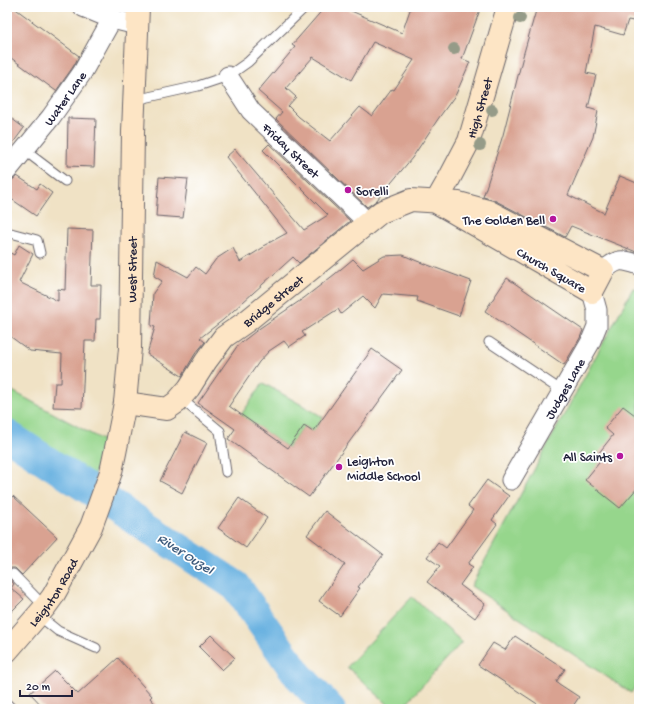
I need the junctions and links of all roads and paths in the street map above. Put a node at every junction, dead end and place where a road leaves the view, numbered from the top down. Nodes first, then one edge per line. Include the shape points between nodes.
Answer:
1 (83, 7) edge
2 (305, 7) edge
3 (508, 7) edge
4 (106, 14) edge
5 (137, 16) edge
6 (228, 76) junction
7 (135, 100) junction
8 (24, 150) junction
9 (7, 171) edge
10 (65, 181) dead end
11 (436, 202) junction
12 (362, 217) dead end
13 (7, 232) edge
14 (40, 253) dead end
15 (639, 265) edge
16 (603, 271) junction
17 (592, 292) junction
18 (489, 342) dead end
19 (562, 391) junction
20 (180, 398) junction
21 (125, 403) junction
22 (226, 472) dead end
23 (511, 480) dead end
24 (91, 527) joint
25 (13, 574) dead end
26 (41, 611) junction
27 (96, 648) dead end
28 (7, 651) edge
29 (7, 704) edge
30 (12, 709) edge

1 - 4 street
2 - 6 lane via 248,62
3 - 11 street, High Street via 468,141
4 - 5 street
4 - 8 street, Water Lane via 82,73
5 - 7 street, West Street
6 - 7 lane via 198,86
6 - 12 street, Friday Street via 251,111
7 - 21 street, West Street via 130,348
8 - 9 street, Water Lane
8 - 10 lane
11 - 16 street, Church Square via 459,203 488,211
11 - 17 street, Church Square
11 - 20 street, Bridge Street via 411,200 381,212 224,337
13 - 14 lane via 38,240
15 - 16 street via 625,260 613,262
16 - 17 street, Church Square
17 - 19 street, Judges Lane via 597,310 597,326 590,344
18 - 19 lane
19 - 23 street, Judges Lane
20 - 21 street, Bridge Street via 167,409
20 - 22 lane via 220,431
21 - 24 street, West Street via 111,472
24 - 26 street, Leighton Road via 62,582
25 - 26 lane
26 - 27 lane via 58,631
26 - 28 street, Leighton Road
29 - 30 lane

